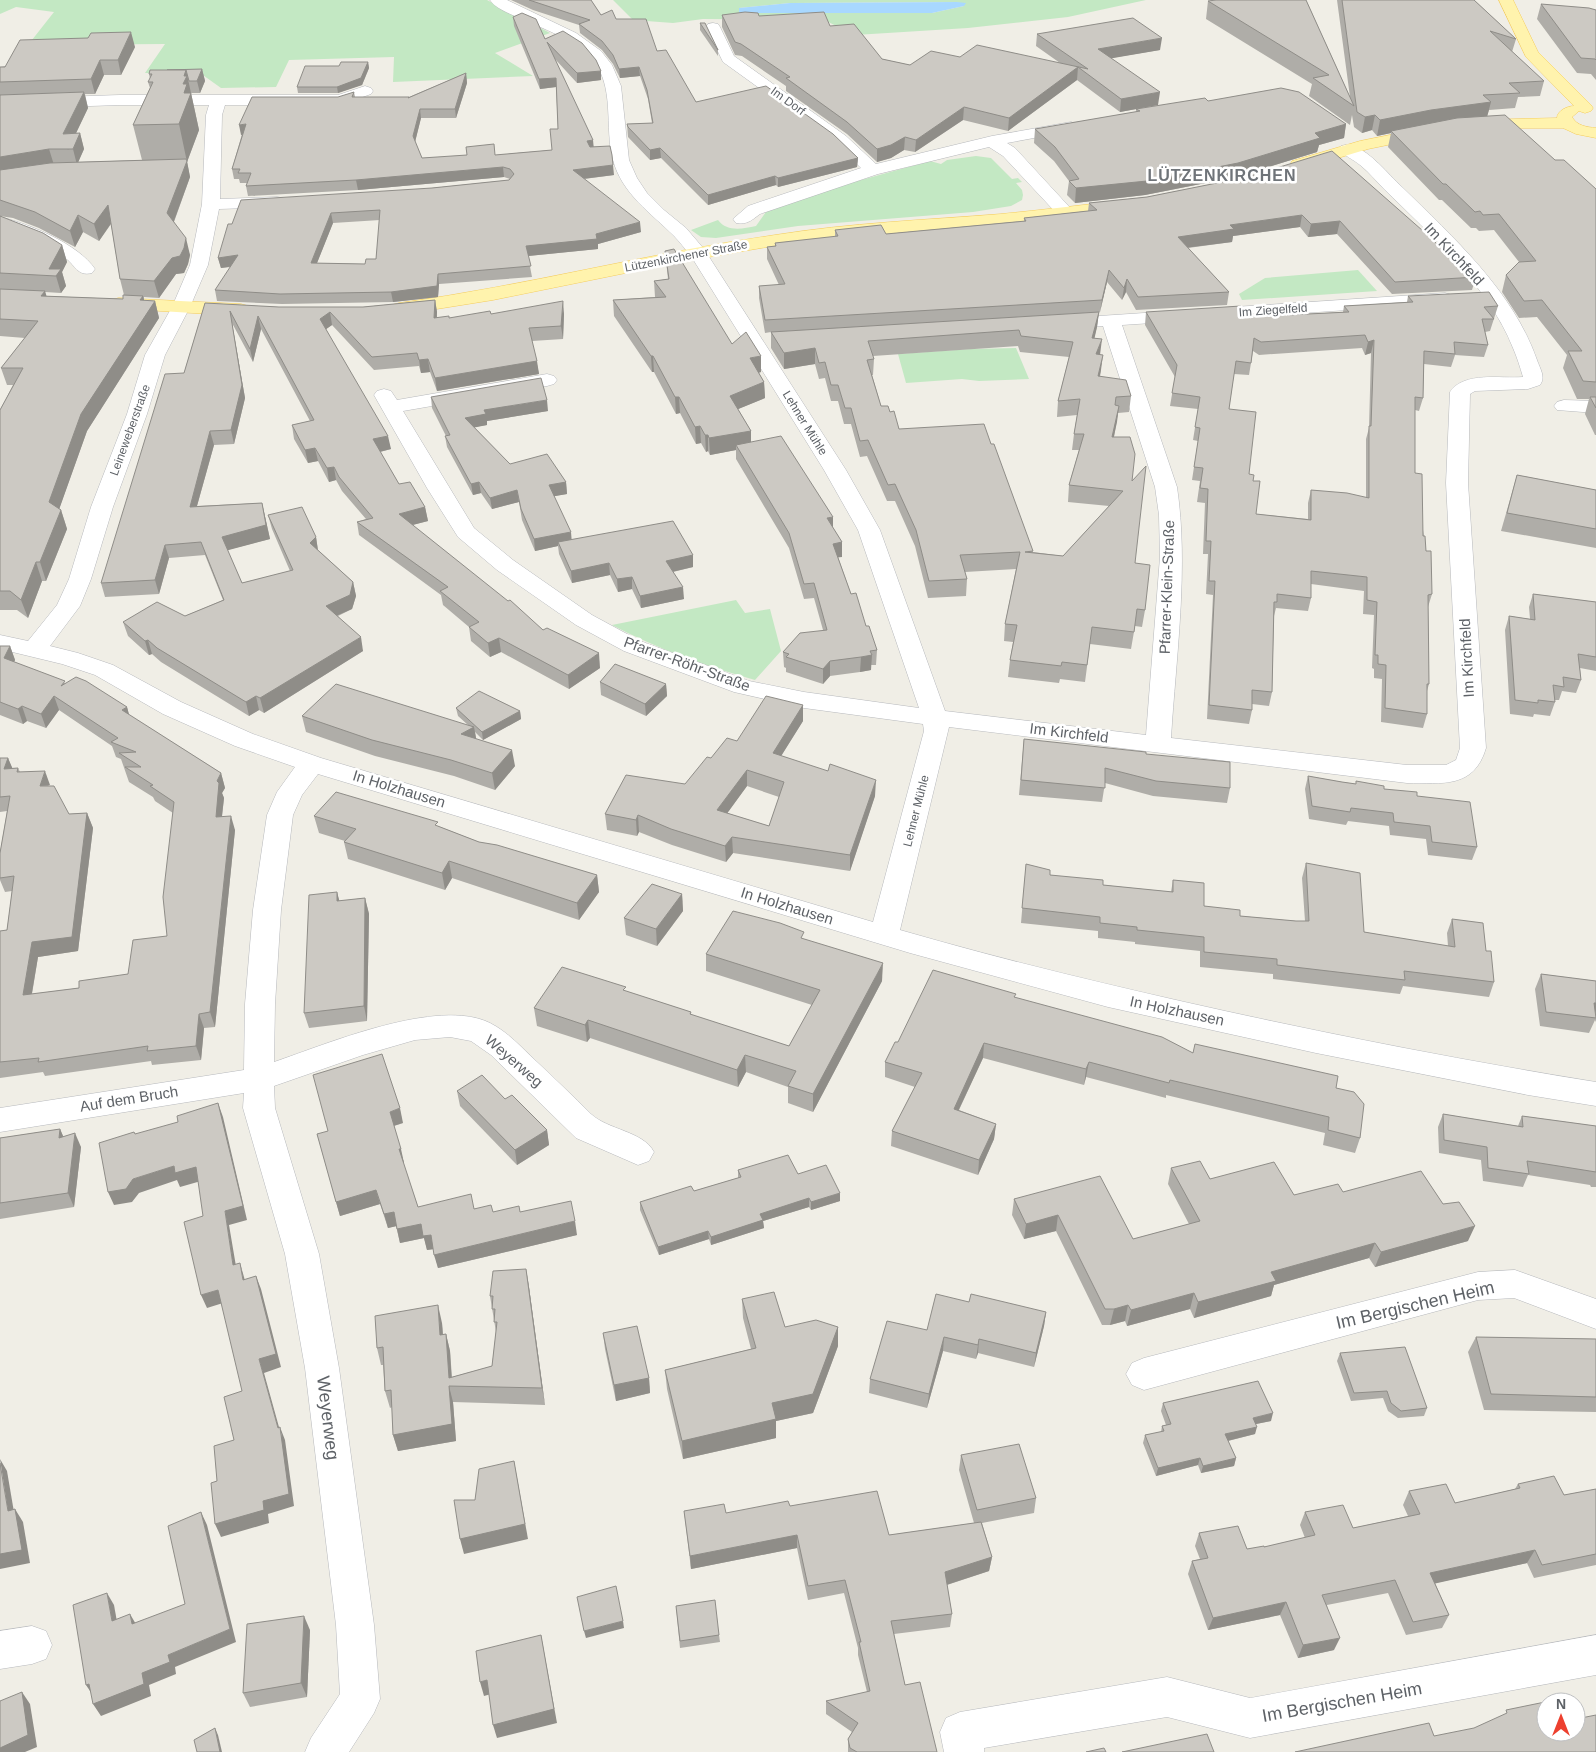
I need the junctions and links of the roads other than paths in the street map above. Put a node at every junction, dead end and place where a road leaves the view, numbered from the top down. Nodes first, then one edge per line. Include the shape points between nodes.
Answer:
1 (497, 0) edge
2 (1506, 0) edge
3 (713, 27) dead end
4 (365, 92) dead end
5 (219, 99) junction
6 (0, 104) edge
7 (1591, 109) edge
8 (1566, 119) junction
9 (1086, 124) edge
10 (1596, 133) edge
11 (992, 141) junction
12 (1348, 141) junction
13 (212, 168) junction
14 (192, 169) dead end
15 (1285, 169) edge
16 (872, 170) junction
17 (295, 201) edge
18 (1145, 202) edge
19 (211, 204) junction
20 (1065, 212) junction
21 (742, 219) dead end
22 (0, 222) edge
23 (698, 253) junction
24 (86, 269) dead end
25 (1491, 296) junction
26 (101, 304) edge
27 (181, 307) junction
28 (255, 311) edge
29 (384, 311) edge
30 (1111, 320) junction
31 (1041, 324) edge
32 (547, 380) dead end
33 (1564, 406) dead end
34 (1596, 407) edge
35 (0, 642) edge
36 (35, 649) junction
37 (935, 718) junction
38 (1158, 743) junction
39 (312, 764) junction
40 (884, 935) junction
41 (259, 1079) junction
42 (1596, 1094) edge
43 (0, 1120) edge
44 (638, 1152) dead end
45 (1596, 1314) edge
46 (1144, 1374) dead end
47 (1596, 1655) edge
48 (325, 1752) edge
49 (964, 1752) edge

1 - 23 street, Lehner Mühle via 571,36 596,54 613,86 620,160 629,178 643,198
2 - 7 main road via 1531,54
3 - 16 street, Im Dorf via 728,59 840,139
4 - 5 street via 340,100
5 - 6 street
5 - 13 street, Leineweberstraße via 214,115
7 - 8 main road via 1571,111
8 - 10 main road via 1582,131
8 - 12 main road via 1448,125 1378,143
9 - 11 street
11 - 16 street
11 - 20 street via 1009,152
12 - 15 main road
12 - 25 street, Im Kirchfeld via 1475,274
13 - 14 street
13 - 19 street, Leineweberstraße
16 - 21 street via 754,210
17 - 19 street
18 - 20 main road, Lützenkirchener Straße
19 - 27 street, Leineweberstraße via 199,265
20 - 23 main road, Lützenkirchener Straße via 846,231
22 - 24 street via 72,254
23 - 29 main road, Lützenkirchener Straße via 455,302
23 - 37 street, Lehner Mühle via 765,341 869,530
25 - 30 street, Im Ziegelfeld
25 - 38 street, Im Kirchfeld via 1524,348 1533,380 1528,384 1472,385 1460,392 1457,483 1473,748 1464,768 1439,774 1407,774
26 - 27 main road
27 - 28 main road
27 - 36 street, Leineweberstraße via 155,355 80,579 68,606
30 - 31 street, Im Ziegelfeld
30 - 38 street, Pfarrer-Klein-Straße via 1166,487 1170,515 1171,557
32 - 37 street, Pfarrer-Röhr-Straße via 387,401 466,532 505,565 584,620 632,646 743,687 804,700
33 - 34 street
35 - 36 street, In Holzhausen
36 - 39 street, In Holzhausen via 104,670 172,708 244,740
37 - 38 street, Im Kirchfeld
37 - 40 street, Lehner Mühle via 936,731
39 - 40 street, In Holzhausen
39 - 41 street, Weyerweg via 290,792 280,814 267,910 260,1004
40 - 42 street, In Holzhausen via 1117,998 1316,1042
41 - 43 street, Auf dem Bruch
41 - 44 street, Weyerweg via 415,1029 450,1026 479,1031 502,1047 587,1129
41 - 48 street, Weyerweg via 259,1108 302,1254 322,1368 355,1625 360,1699
45 - 46 street, Im Bergischen Heim via 1515,1284 1478,1286
47 - 49 street, Im Bergischen Heim via 1250,1718 1167,1697 960,1732

